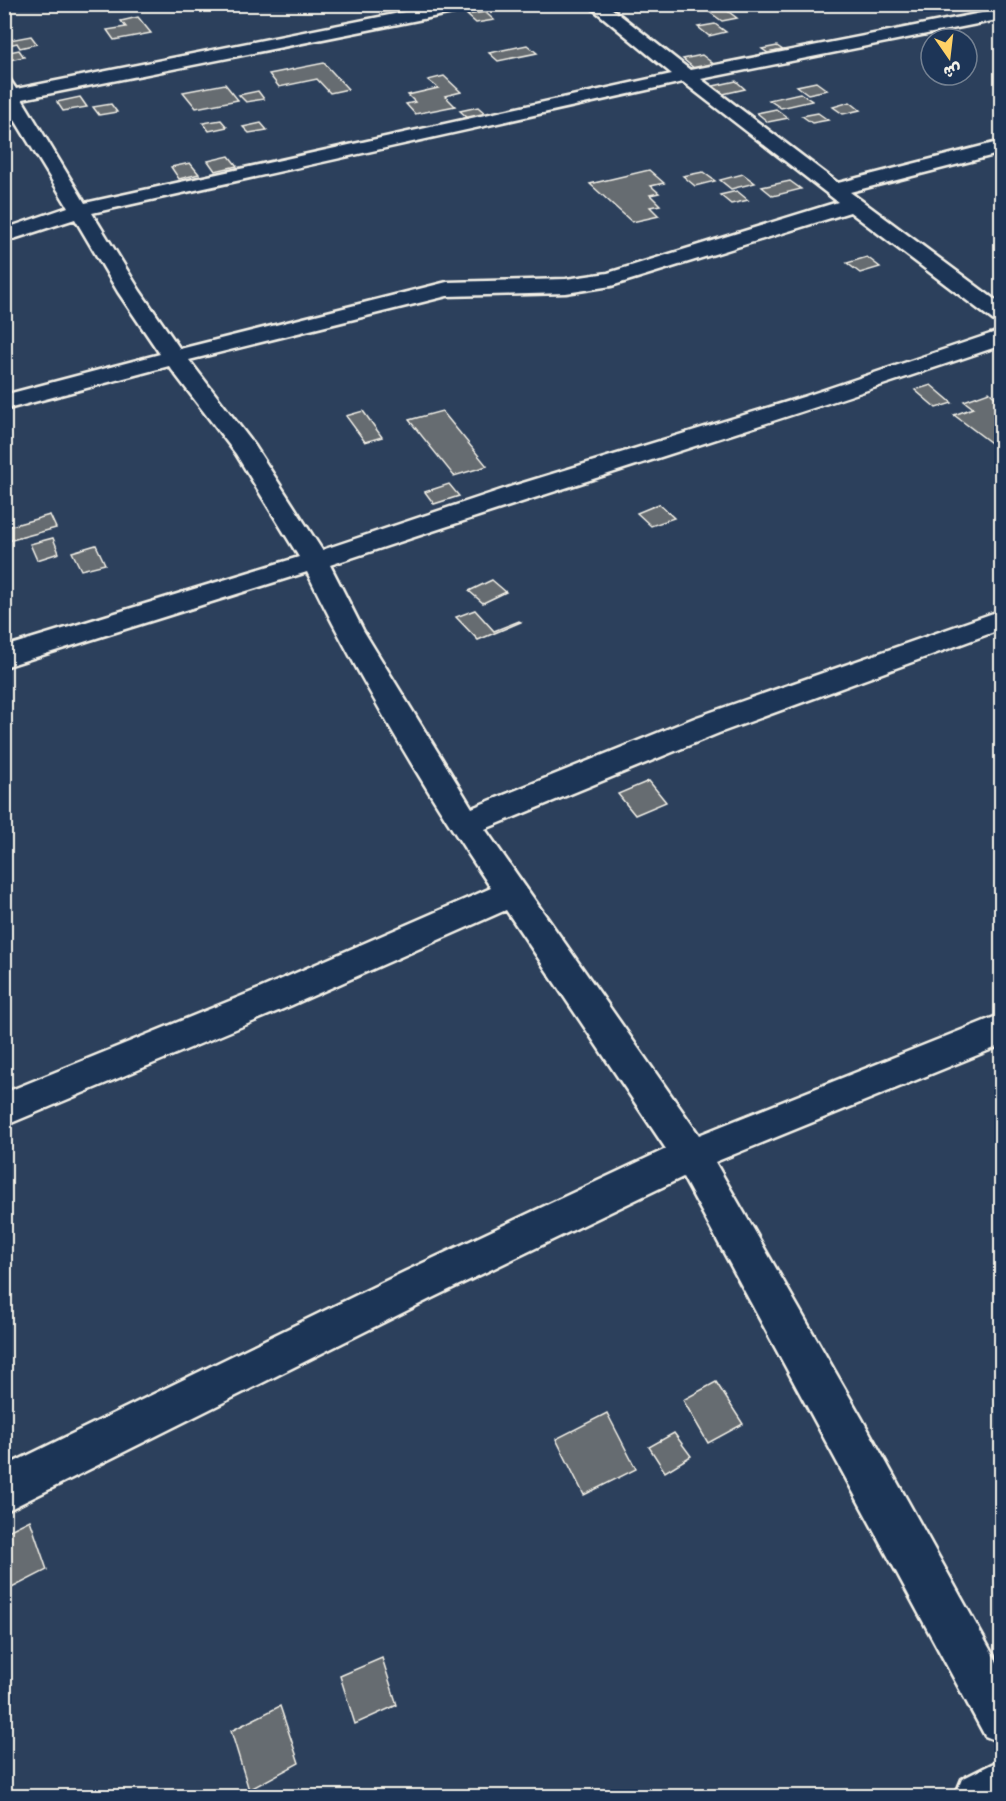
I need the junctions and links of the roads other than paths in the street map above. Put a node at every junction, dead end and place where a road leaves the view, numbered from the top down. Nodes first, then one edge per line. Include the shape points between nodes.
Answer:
1 (473, 4) edge
2 (595, 4) edge
3 (1002, 14) edge
4 (687, 76) junction
5 (7, 93) edge
6 (1002, 147) edge
7 (834, 190) junction
8 (853, 204) junction
9 (80, 210) junction
10 (4, 236) edge
11 (1002, 316) edge
12 (1002, 337) edge
13 (174, 357) junction
14 (4, 402) edge
15 (315, 561) junction
16 (1002, 619) edge
17 (4, 657) edge
18 (465, 824) junction
19 (511, 893) junction
20 (1002, 1029) edge
21 (4, 1110) edge
22 (691, 1155) junction
23 (4, 1490) edge
24 (1002, 1719) edge
25 (1002, 1783) edge
26 (979, 1797) edge

1 - 5 street
2 - 4 street
3 - 4 street
4 - 7 street
4 - 9 street
5 - 9 street
6 - 7 street
7 - 8 street
8 - 11 street
8 - 13 street via 611,279 566,286 447,289
9 - 10 street
9 - 13 street
12 - 15 street
13 - 14 street
13 - 15 street via 246,451
15 - 17 street
15 - 18 street via 349,630
16 - 18 street via 708,725
18 - 19 street
19 - 21 street
19 - 22 street
20 - 22 street
22 - 23 street
22 - 24 street
25 - 26 street

